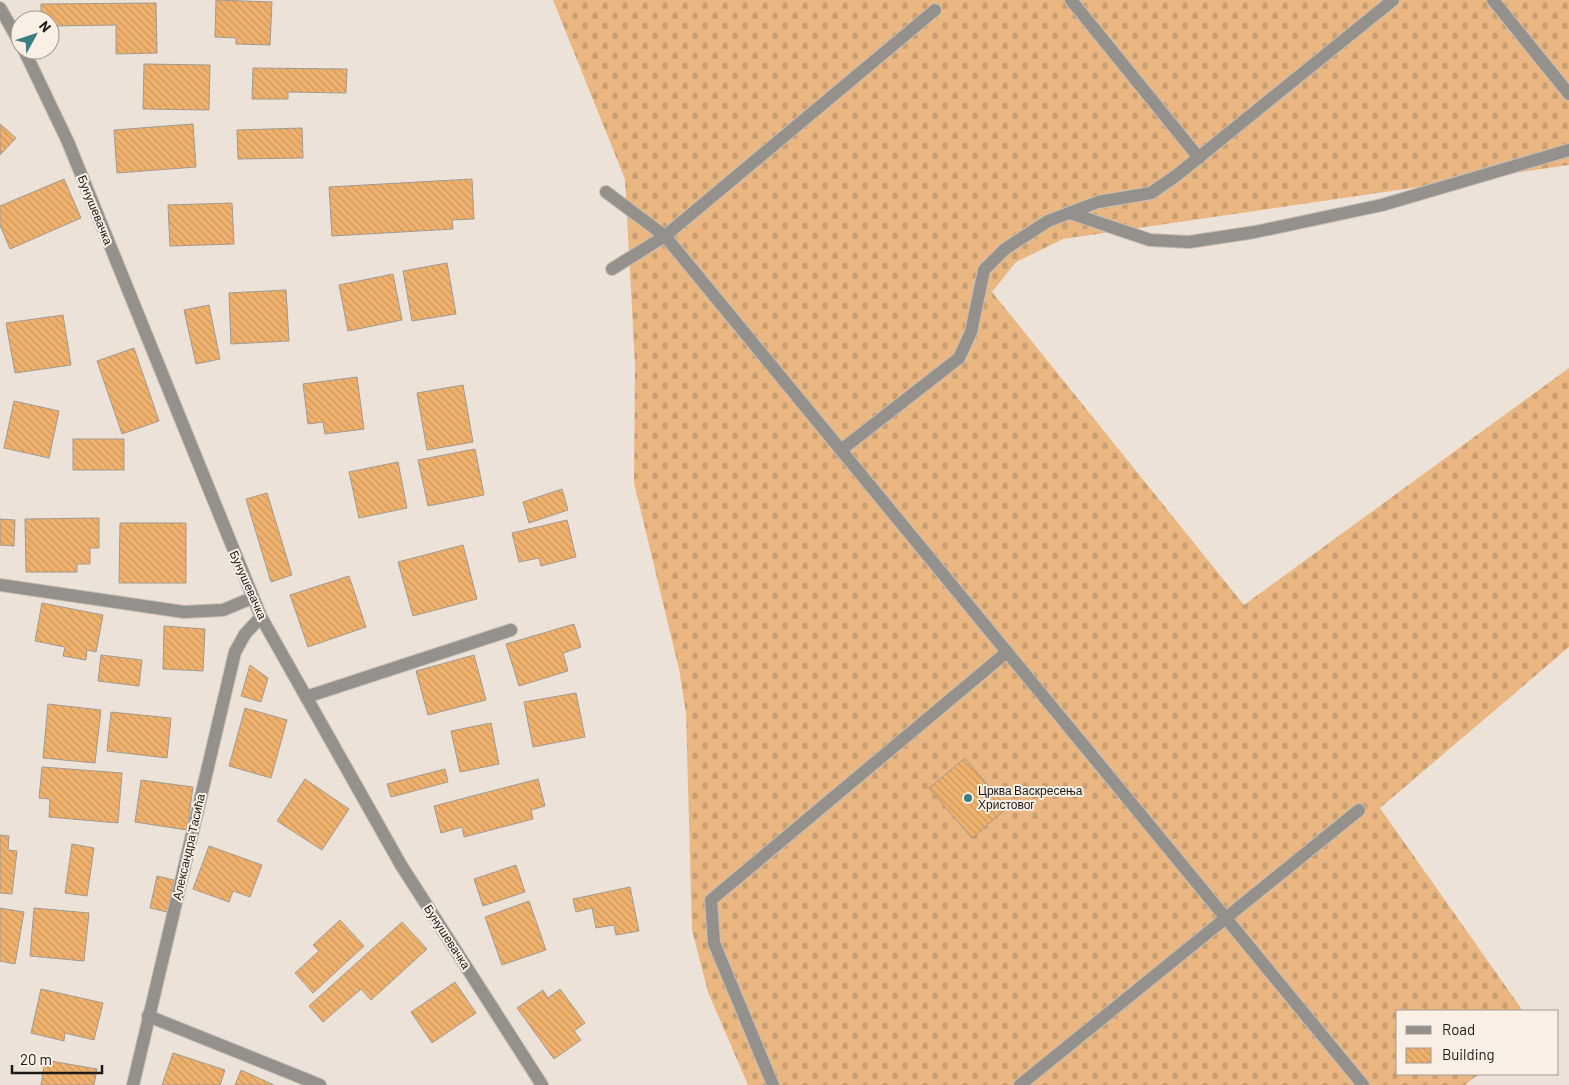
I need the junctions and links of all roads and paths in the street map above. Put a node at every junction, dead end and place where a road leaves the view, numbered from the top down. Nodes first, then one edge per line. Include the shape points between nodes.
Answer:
1 (1071, 0) edge
2 (1393, 0) edge
3 (1493, 0) edge
4 (0, 8) edge
5 (935, 10) dead end
6 (10, 26) edge
7 (29, 60) edge
8 (1569, 94) edge
9 (1569, 150) edge
10 (1199, 158) junction
11 (606, 192) dead end
12 (1070, 213) junction
13 (665, 236) junction
14 (612, 269) dead end
15 (841, 450) junction
16 (0, 585) edge
17 (252, 598) junction
18 (261, 617) junction
19 (511, 630) dead end
20 (1007, 652) junction
21 (306, 697) junction
22 (1359, 810) dead end
23 (1227, 919) junction
24 (148, 1016) junction
25 (133, 1085) edge
26 (320, 1085) edge
27 (542, 1085) edge
28 (773, 1085) edge
29 (1020, 1085) edge
30 (1363, 1085) edge

1 - 10 street
2 - 10 street
3 - 8 street
4 - 6 street
5 - 13 street
7 - 17 street, Бунушевачка via 68,142
9 - 12 street via 1382,205 1255,232 1188,242 1150,240
10 - 12 street via 1150,193 1098,202
11 - 13 street
12 - 15 street via 1048,221 1000,254 984,270 971,332 959,358
13 - 14 street
13 - 15 street
15 - 20 street
16 - 17 street via 184,612 223,610
17 - 18 street, Бунушевачка
18 - 21 street, Бунушевачка
18 - 24 street, Александра Тасића via 245,634 235,652
19 - 21 street
20 - 23 street
20 - 28 street via 711,900 714,944
21 - 27 street, Бунушевачка via 401,865
22 - 23 street
23 - 29 street
23 - 30 street
24 - 25 street, Александра Тасића
24 - 26 street

